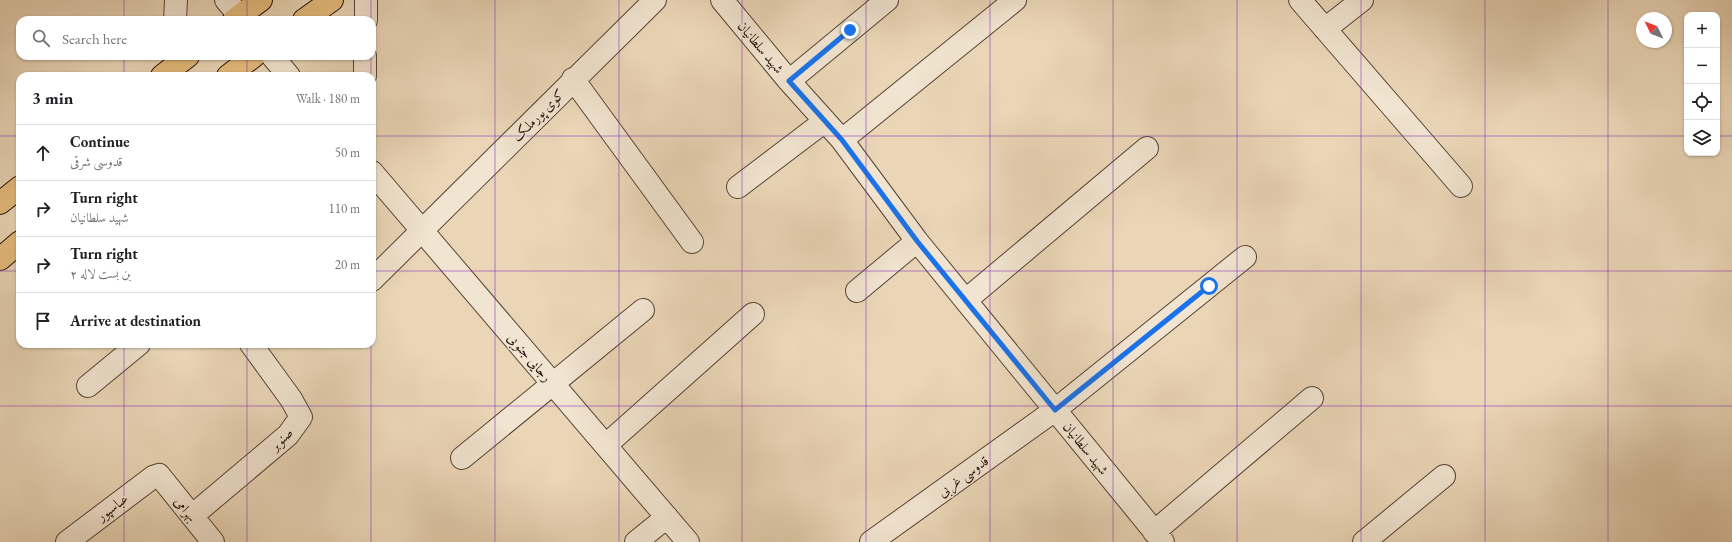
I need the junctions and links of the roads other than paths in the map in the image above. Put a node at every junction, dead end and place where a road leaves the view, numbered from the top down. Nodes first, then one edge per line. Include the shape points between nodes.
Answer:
1 (176, 0) edge
2 (261, 0) edge
3 (332, 0) edge
4 (366, 0) edge
5 (655, 0) edge
6 (722, 0) edge
7 (887, 0) edge
8 (1015, 0) edge
9 (1300, 0) edge
10 (1362, 0) edge
11 (236, 14) edge
12 (175, 16) edge
13 (310, 16) edge
14 (366, 16) edge
15 (1325, 29) junction
16 (249, 60) edge
17 (275, 60) edge
18 (365, 60) edge
19 (233, 72) edge
20 (286, 72) edge
21 (365, 72) edge
22 (573, 79) junction
23 (789, 81) junction
24 (825, 122) junction
25 (842, 140) junction
26 (1147, 148) dead end
27 (376, 177) edge
28 (1461, 186) dead end
29 (738, 187) dead end
30 (16, 190) edge
31 (0, 203) edge
32 (423, 232) junction
33 (917, 241) junction
34 (692, 242) dead end
35 (16, 245) edge
36 (1245, 257) dead end
37 (0, 259) edge
38 (376, 276) edge
39 (857, 292) dead end
40 (966, 300) junction
41 (643, 310) dead end
42 (754, 314) dead end
43 (134, 348) edge
44 (254, 348) edge
45 (553, 384) junction
46 (88, 386) dead end
47 (1312, 398) dead end
48 (1055, 410) junction
49 (606, 445) junction
50 (462, 458) dead end
51 (159, 476) joint
52 (1444, 476) dead end
53 (192, 516) junction
54 (667, 517) junction
55 (1158, 537) edge
56 (67, 542) edge
57 (213, 542) edge
58 (636, 542) edge
59 (688, 542) edge
60 (871, 542) edge
61 (1364, 542) edge

1 - 12 street
2 - 11 main road
3 - 13 main road
4 - 14 street
5 - 22 street, کوی پورملک
6 - 23 street, شهید سلطانیان
7 - 23 street
8 - 25 street
9 - 15 street
10 - 15 street
15 - 28 street
16 - 19 main road
17 - 20 street
18 - 21 street
22 - 32 street, کوی پورملک
22 - 34 street
23 - 24 street, شهید سلطانیان
24 - 25 street, شهید سلطانیان
24 - 29 street
25 - 33 street, شهید سلطانیان
26 - 40 street
27 - 32 street, رجایی جنوبی
30 - 31 main road
32 - 38 street, کوی پورملک
32 - 45 street, رجایی جنوبی
33 - 39 street
33 - 40 street, شهید سلطانیان
35 - 37 main road
36 - 48 street, قدوسی غربی
40 - 48 street, شهید سلطانیان
41 - 45 street
42 - 49 street
43 - 46 street
44 - 53 street, صنوبر via 301,417 288,435
45 - 49 street, رجایی جنوبی
45 - 50 street
47 - 55 street
48 - 55 street, شهید سلطانیان
48 - 60 street, قدوسی غربی
49 - 54 street, رجایی جنوبی
51 - 53 street, بهرامی
51 - 56 street, عباسپور via 153,477
52 - 61 street
53 - 57 street, بهرامی
54 - 58 street
54 - 59 street, رجایی جنوبی

